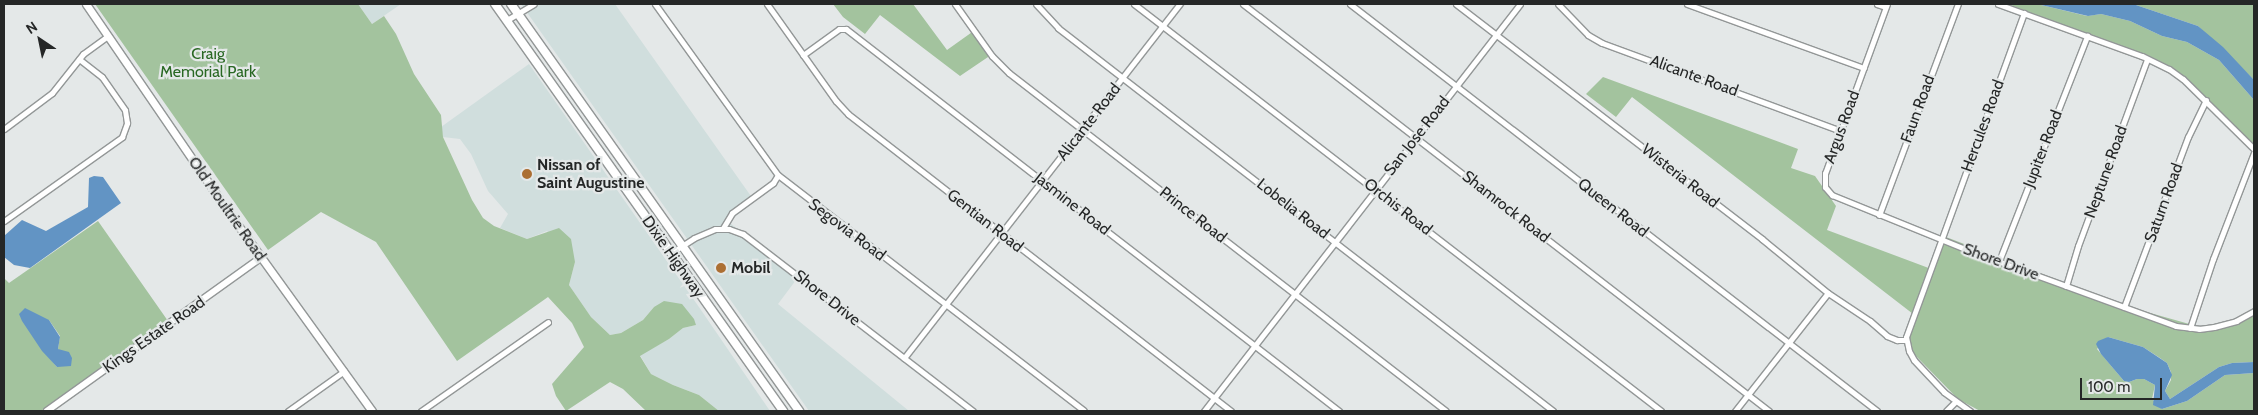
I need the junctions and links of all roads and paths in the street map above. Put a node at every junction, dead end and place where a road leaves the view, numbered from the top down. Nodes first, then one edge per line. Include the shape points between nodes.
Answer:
1 (86, 4) edge
2 (495, 4) edge
3 (512, 4) edge
4 (534, 4) edge
5 (655, 4) edge
6 (767, 4) edge
7 (955, 4) edge
8 (1036, 4) edge
9 (1134, 4) edge
10 (1180, 4) edge
11 (1243, 4) edge
12 (1350, 4) edge
13 (1456, 4) edge
14 (1520, 4) edge
15 (1558, 4) edge
16 (1687, 4) edge
17 (1877, 4) edge
18 (1958, 4) edge
19 (1998, 4) edge
20 (1886, 6) edge
21 (2024, 13) junction
22 (519, 14) junction
23 (506, 20) junction
24 (1163, 26) junction
25 (1496, 34) junction
26 (108, 36) junction
27 (2087, 36) junction
28 (803, 55) junction
29 (2147, 58) junction
30 (79, 59) junction
31 (1864, 68) junction
32 (1123, 78) junction
33 (1455, 86) junction
34 (2206, 100) junction
35 (597, 128) junction
36 (4, 129) edge
37 (1083, 129) junction
38 (1841, 131) junction
39 (587, 134) junction
40 (1416, 138) junction
41 (2254, 151) edge
42 (778, 175) junction
43 (1042, 181) junction
44 (1375, 190) junction
45 (1879, 215) junction
46 (4, 221) edge
47 (722, 228) junction
48 (1002, 234) junction
49 (1941, 239) junction
50 (1335, 242) junction
51 (682, 245) junction
52 (671, 253) junction
53 (261, 258) junction
54 (1999, 261) junction
55 (2066, 286) junction
56 (1828, 292) junction
57 (1295, 294) junction
58 (947, 306) junction
59 (2124, 308) junction
60 (2254, 311) edge
61 (548, 322) dead end
62 (2190, 328) junction
63 (1906, 340) junction
64 (1788, 344) junction
65 (1254, 346) junction
66 (904, 358) junction
67 (344, 371) junction
68 (1748, 395) junction
69 (1214, 398) junction
70 (1955, 402) junction
71 (46, 411) edge
72 (288, 411) edge
73 (372, 411) edge
74 (421, 411) edge
75 (782, 411) edge
76 (799, 411) edge
77 (973, 411) edge
78 (1084, 411) edge
79 (1204, 411) edge
80 (1231, 411) edge
81 (1339, 411) edge
82 (1446, 411) edge
83 (1553, 411) edge
84 (1661, 411) edge
85 (1735, 411) edge
86 (1769, 411) edge
87 (1877, 411) edge
88 (1946, 411) edge
89 (1970, 411) edge

1 - 26 main road, Old Moultrie Road
2 - 23 main road, Dixie Highway
3 - 22 main road
4 - 22 street
5 - 42 street, Segovia Road
6 - 28 street, Gentian Road
7 - 37 street, Prince Road via 1000,65
8 - 32 street, Lobelia Road via 1058,28
9 - 24 street, Orchis Road
10 - 24 street, Alicante Road
11 - 40 street, Shamrock Road
12 - 33 street, Queen Road
13 - 25 street, Wisteria Road
14 - 25 street, San Jose Road
15 - 38 street, Alicante Road via 1588,35 1602,43
16 - 31 street
17 - 20 street
18 - 45 street, Faun Road
19 - 21 street
20 - 31 street, Argus Road
21 - 27 street
21 - 49 street, Hercules Road
22 - 23 street
22 - 35 main road
23 - 39 main road, Dixie Highway
24 - 32 street, Alicante Road
24 - 44 street, Orchis Road
25 - 33 street, San Jose Road
25 - 56 street, Wisteria Road
26 - 30 street
26 - 53 main road, Old Moultrie Road
27 - 29 street
27 - 54 street, Jupiter Road
28 - 43 street, Jasmine Road via 839,29 846,29
28 - 48 street, Gentian Road via 848,114
29 - 34 street via 2183,79
29 - 55 street, Neptune Road
30 - 36 street via 52,93
30 - 46 street via 102,77 125,110 127,123 122,137
31 - 38 street, Argus Road
32 - 37 street, Alicante Road
32 - 50 street, Lobelia Road
33 - 40 street, San Jose Road
33 - 64 street, Queen Road
34 - 41 street
34 - 59 street, Saturn Road via 2188,137
35 - 39 main road
35 - 51 main road
37 - 43 street, Alicante Road
37 - 57 street, Prince Road
38 - 45 street, Argus Road via 1824,175 1825,186 1832,195
39 - 52 main road, Dixie Highway
40 - 44 street, San Jose Road
40 - 68 street, Shamrock Road
41 - 62 street
42 - 47 street via 773,183 732,214
42 - 58 street, Segovia Road
43 - 48 street, Alicante Road
43 - 65 street, Jasmine Road
44 - 50 street, San Jose Road
44 - 84 street, Orchis Road
45 - 49 street, Argus Road
47 - 51 street via 704,232
47 - 66 street, Shore Drive via 749,238
48 - 58 street, Alicante Road
48 - 69 street, Gentian Road
49 - 54 street, Shore Drive
49 - 63 street, Shore Drive
50 - 57 street, San Jose Road
50 - 83 street, Lobelia Road
51 - 52 street
51 - 76 main road
52 - 75 main road, Dixie Highway
53 - 67 main road, Old Moultrie Road
53 - 71 street, Kings Estate Road
54 - 55 street, Shore Drive
55 - 59 street, Shore Drive
56 - 63 street, Wisteria Road via 1886,336
56 - 64 street
57 - 65 street, San Jose Road
57 - 82 street, Prince Road
58 - 66 street, Alicante Road
58 - 78 street, Segovia Road
59 - 62 street, Shore Drive
60 - 62 street, Shore Drive via 2222,326
61 - 74 street
63 - 70 street via 1914,360
64 - 68 street
64 - 87 street, Queen Road
65 - 69 street, San Jose Road
65 - 81 street, Jasmine Road
66 - 77 street, Shore Drive
67 - 72 street
67 - 73 main road, Old Moultrie Road
68 - 85 street
68 - 86 street, Shamrock Road
69 - 79 street, San Jose Road
69 - 80 street, Gentian Road
70 - 88 street
70 - 89 street

